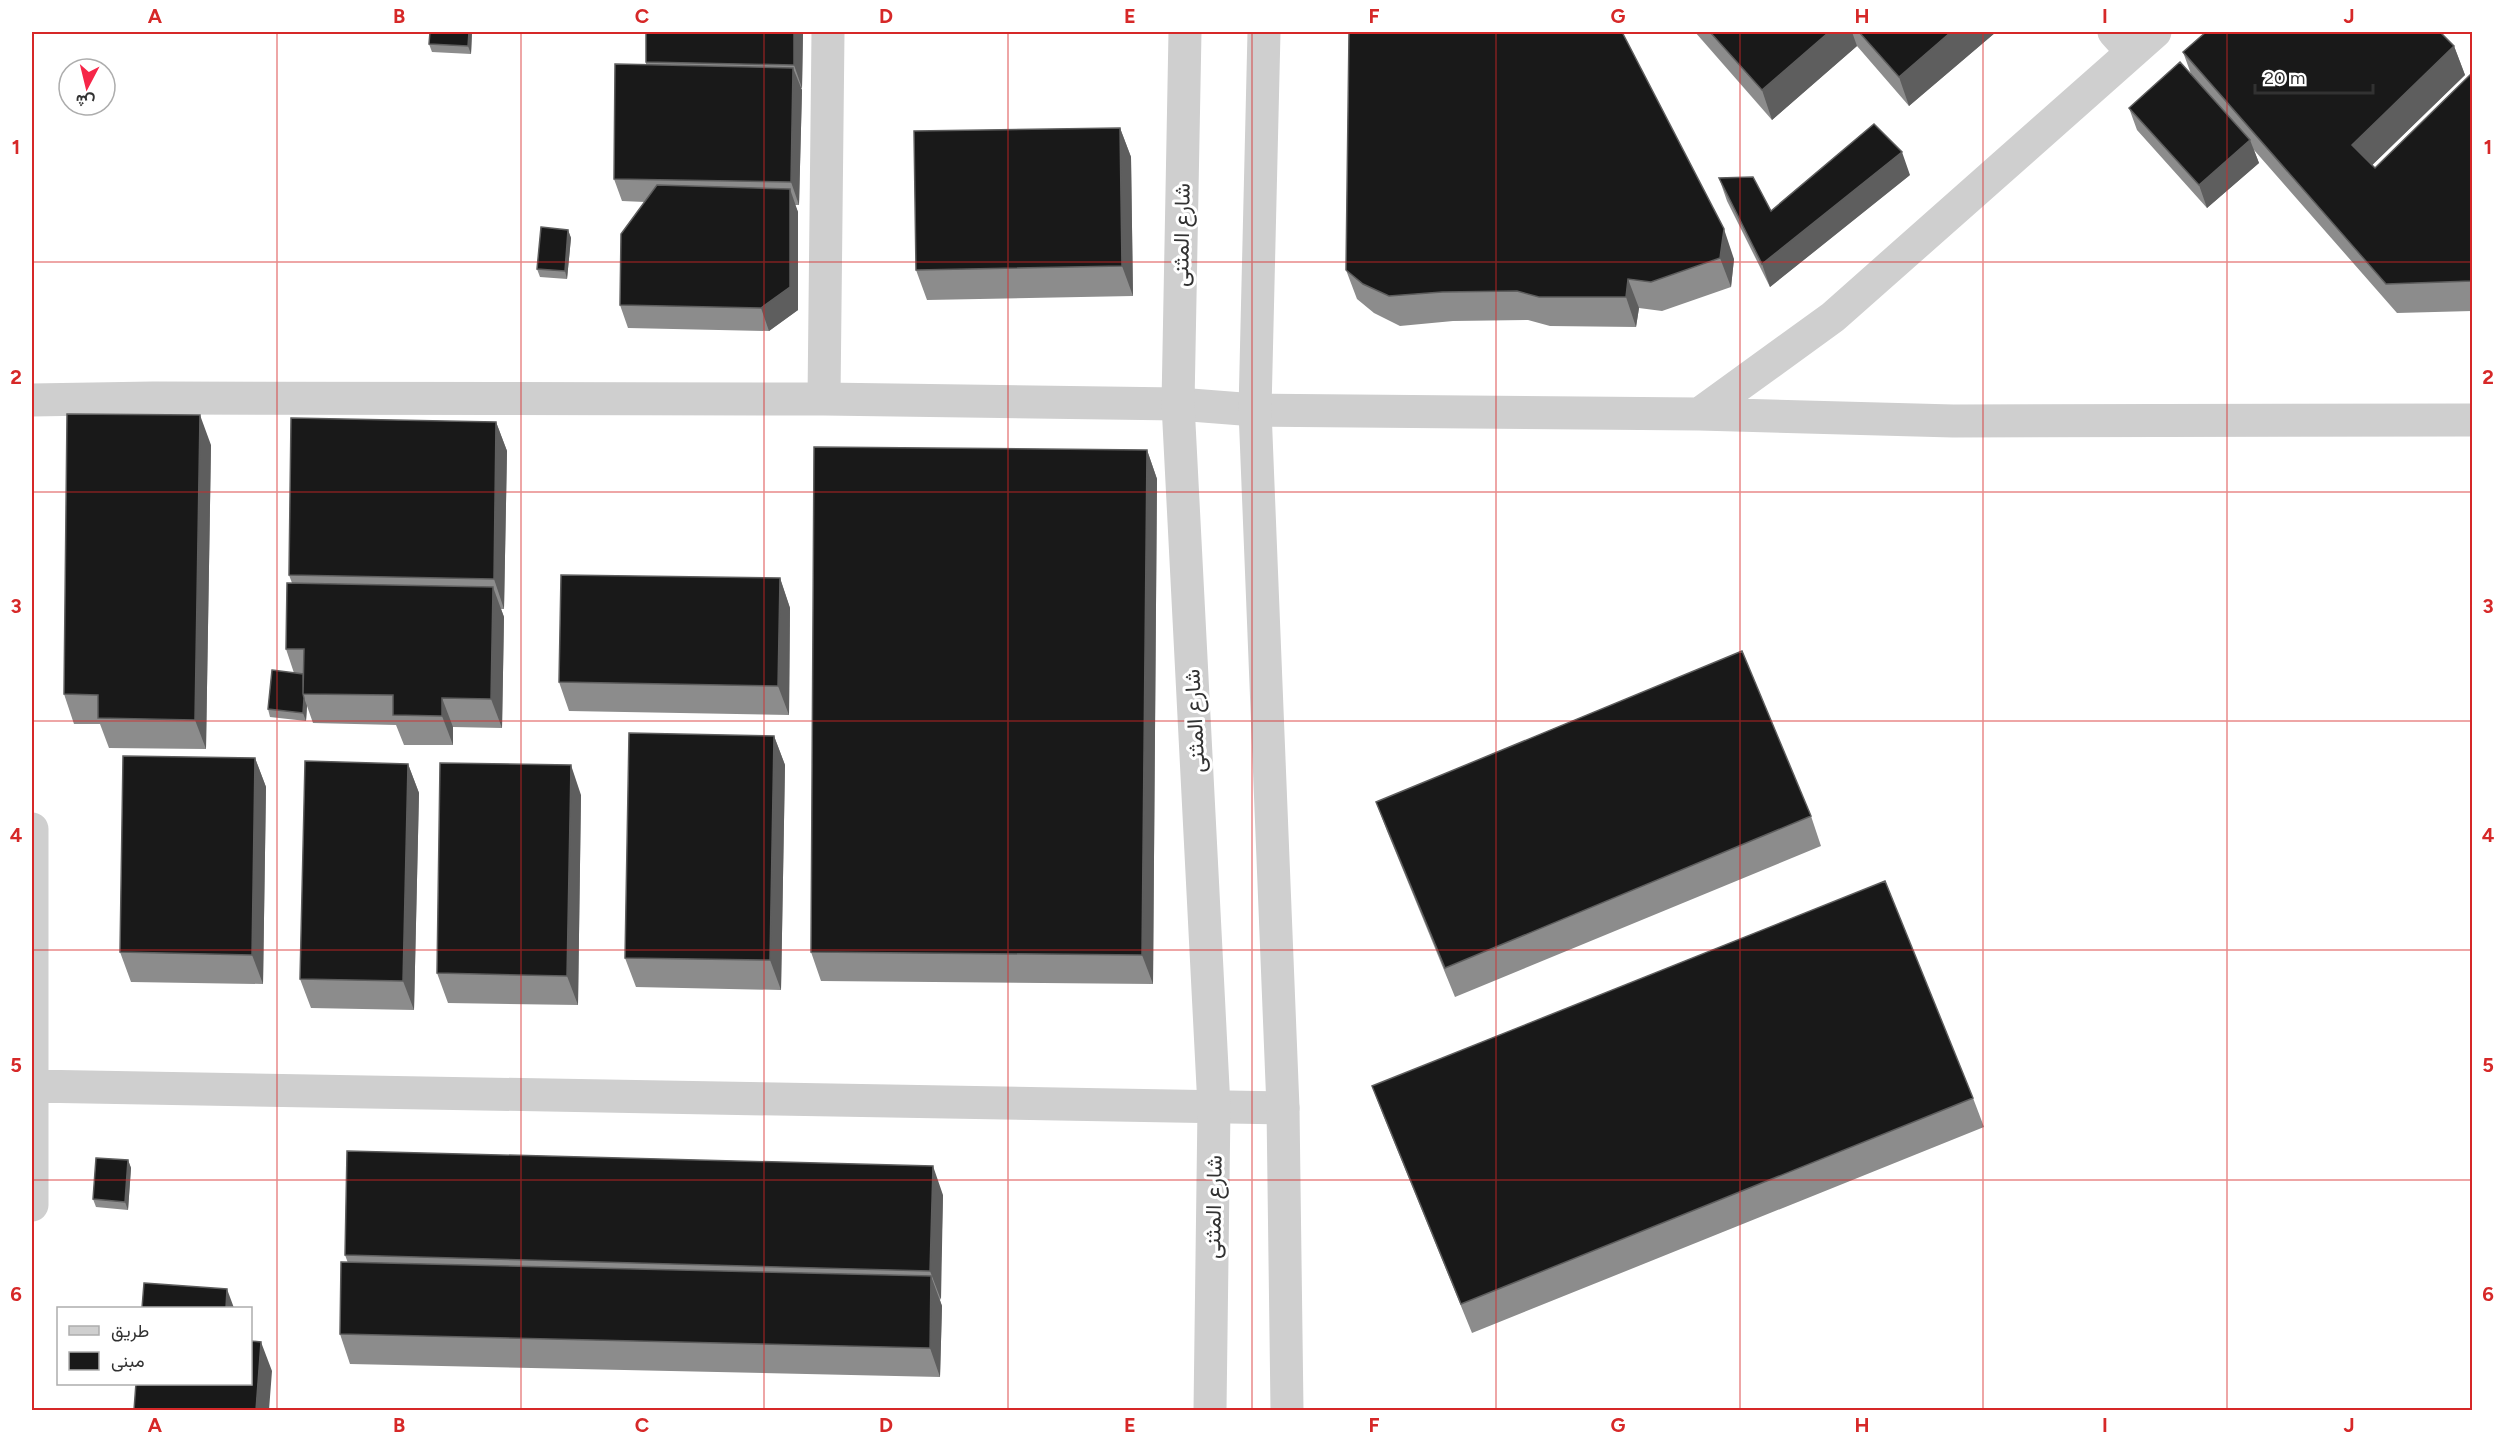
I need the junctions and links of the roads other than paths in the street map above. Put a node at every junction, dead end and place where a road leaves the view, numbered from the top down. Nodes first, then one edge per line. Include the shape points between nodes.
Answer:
1 (828, 32) edge
2 (1185, 32) edge
3 (1264, 32) edge
4 (2134, 38) edge
5 (824, 399) junction
6 (32, 400) edge
7 (1179, 404) junction
8 (1255, 410) junction
9 (1699, 414) junction
10 (2472, 420) edge
11 (32, 829) edge
12 (32, 1086) edge
13 (1214, 1107) junction
14 (1283, 1108) junction
15 (32, 1205) edge
16 (1210, 1410) edge
17 (1287, 1410) edge

1 - 5 street
2 - 7 street, شارع المثنى
3 - 8 street
4 - 9 street via 1833,317
5 - 6 street
5 - 7 street
7 - 8 street
7 - 13 street, شارع المثنى
8 - 9 street
8 - 14 street
9 - 10 street via 1953,421
11 - 12 street
12 - 13 street
12 - 15 street
13 - 14 street
13 - 16 street, شارع المثنى
14 - 17 street

